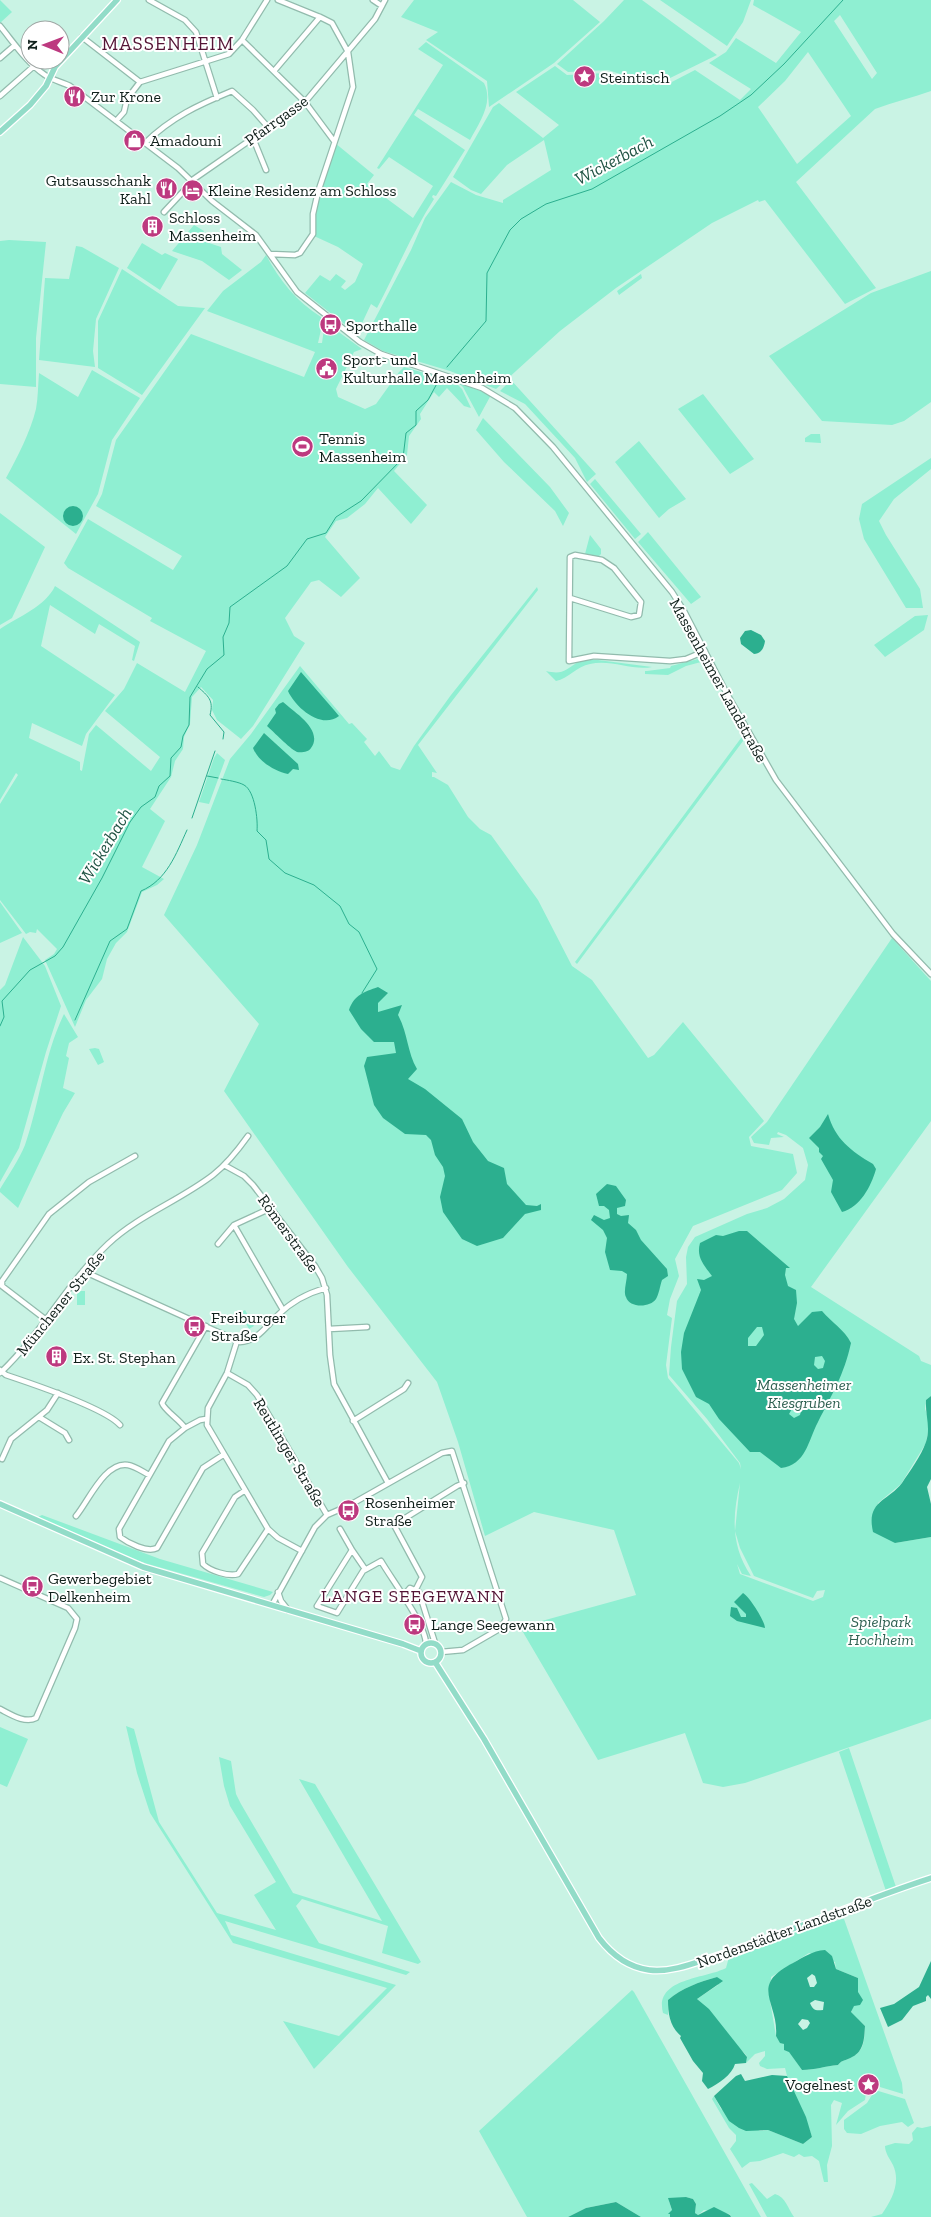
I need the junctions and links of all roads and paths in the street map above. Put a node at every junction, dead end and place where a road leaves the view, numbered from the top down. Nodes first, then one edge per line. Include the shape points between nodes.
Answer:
1 (117, 0) edge
2 (149, 0) edge
3 (267, 0) edge
4 (278, 0) edge
5 (373, 0) edge
6 (385, 0) edge
7 (382, 6) junction
8 (320, 16) junction
9 (0, 26) edge
10 (82, 37) junction
11 (242, 40) junction
12 (15, 44) junction
13 (20, 50) edge
14 (348, 52) junction
15 (0, 58) edge
16 (206, 63) junction
17 (29, 70) edge
18 (40, 70) edge
19 (274, 71) junction
20 (51, 78) junction
21 (140, 82) junction
22 (0, 96) edge
23 (217, 98) junction
24 (305, 102) junction
25 (116, 121) junction
26 (268, 127) junction
27 (0, 132) edge
28 (253, 138) junction
29 (334, 141) junction
30 (145, 143) junction
31 (266, 170) dead end
32 (191, 181) junction
33 (164, 212) dead end
34 (270, 254) junction
35 (570, 598) junction
36 (705, 651) junction
37 (931, 974) edge
38 (248, 1136) dead end
39 (135, 1156) dead end
40 (224, 1165) junction
41 (271, 1208) junction
42 (234, 1225) junction
43 (218, 1244) dead end
44 (82, 1271) junction
45 (326, 1288) junction
46 (283, 1310) junction
47 (45, 1319) junction
48 (206, 1326) junction
49 (367, 1327) dead end
50 (329, 1329) junction
51 (237, 1342) junction
52 (0, 1372) edge
53 (227, 1373) junction
54 (408, 1383) dead end
55 (58, 1393) junction
56 (39, 1417) junction
57 (206, 1419) junction
58 (353, 1421) junction
59 (120, 1425) dead end
60 (186, 1428) junction
61 (69, 1440) dead end
62 (223, 1455) junction
63 (2, 1459) dead end
64 (149, 1475) junction
65 (388, 1483) junction
66 (464, 1484) junction
67 (244, 1491) junction
68 (0, 1504) edge
69 (327, 1515) junction
70 (76, 1516) dead end
71 (340, 1529) dead end
72 (268, 1530) junction
73 (352, 1550) junction
74 (302, 1551) junction
75 (365, 1569) junction
76 (0, 1578) edge
77 (416, 1589) junction
78 (278, 1592) junction
79 (404, 1595) junction
80 (272, 1605) junction
81 (288, 1610) junction
82 (435, 1643) junction
83 (426, 1644) junction
84 (421, 1651) junction
85 (441, 1652) junction
86 (435, 1662) junction
87 (0, 1709) edge
88 (931, 1878) edge

1 - 10 main road
2 - 16 street via 189,23 196,32
3 - 11 street
4 - 8 street
5 - 7 street
6 - 7 street, Pfarrgasse
7 - 14 street, Pfarrgasse
8 - 14 street via 332,23
8 - 19 street
9 - 12 street, Massenheimer Landstraße
10 - 20 main road via 55,67
10 - 21 street
11 - 16 street via 229,54
11 - 19 street
12 - 13 street, Massenheimer Landstraße
12 - 15 street
14 - 24 street, Pfarrgasse
14 - 29 street via 354,87
16 - 21 street
16 - 23 street
17 - 22 street
18 - 20 street, Massenheimer Landstraße
19 - 24 street
20 - 25 street, Massenheimer Landstraße via 70,86
20 - 27 main road via 30,105
21 - 25 street
23 - 26 street via 232,91
23 - 30 street via 193,107 162,126
24 - 26 street, Pfarrgasse
24 - 29 street
25 - 30 street, Massenheimer Landstraße
26 - 28 street, Pfarrgasse
28 - 31 street
28 - 32 street, Pfarrgasse
29 - 34 street via 313,214 313,234 300,253
30 - 32 street, Massenheimer Landstraße
32 - 33 street, Pfarrgasse
32 - 34 street, Massenheimer Landstraße via 256,236
34 - 36 street, Massenheimer Landstraße via 297,292 371,349 482,388 525,417 672,592
35 - 35 street via 631,617 640,615 642,610 641,602 614,568 602,560 575,554 570,557
35 - 36 street via 569,661 594,656 670,662
36 - 37 street, Massenheimer Landstraße via 776,780 893,934
38 - 40 street, Münchener Straße
39 - 47 street via 89,1182 49,1214 2,1281 2,1286
40 - 41 street, Römerstraße via 244,1176
40 - 44 street, Münchener Straße via 121,1233
41 - 42 street
41 - 45 street, Römerstraße via 315,1266
42 - 43 street
42 - 46 street
44 - 47 street, Münchener Straße
44 - 48 street
45 - 46 street via 297,1300
45 - 50 street, Römerstraße
46 - 51 street via 261,1334 248,1341
47 - 52 street, Münchener Straße via 19,1354
48 - 51 street
48 - 60 street via 162,1403 164,1409 175,1415
49 - 50 street
50 - 58 street, Römerstraße via 332,1377
51 - 53 street
52 - 55 street
53 - 57 street via 208,1408
53 - 69 street, Reutlinger Straße via 248,1385 257,1395
54 - 58 street via 404,1389
55 - 56 street
55 - 59 street via 113,1418
56 - 61 street via 65,1433
56 - 63 street via 11,1439
57 - 60 street
57 - 62 street
58 - 65 street, Römerstraße
60 - 64 street via 169,1441
62 - 64 street via 203,1468 156,1548 150,1550 122,1539 118,1531
62 - 67 street
64 - 70 street via 130,1465 114,1468 98,1483
65 - 66 street via 452,1451
65 - 69 street
66 - 77 street via 394,1525 422,1577
66 - 85 street via 506,1621 501,1628 463,1650
67 - 72 street
67 - 72 street via 235,1497 202,1554 203,1564 232,1575 238,1574
68 - 80 main road via 143,1567
69 - 74 street via 318,1523
71 - 73 street
72 - 74 street
73 - 75 street
73 - 75 street via 317,1606 339,1612
74 - 78 street
75 - 79 street via 381,1561
76 - 87 street via 68,1608 77,1619 36,1718 24,1720
77 - 79 street via 408,1589
77 - 82 street
78 - 80 street
78 - 81 street
79 - 83 street via 425,1635
80 - 81 main road
81 - 84 main road
82 - 83 main road
82 - 85 main road
83 - 84 main road
84 - 86 main road via 424,1660
85 - 86 main road
86 - 88 main road, Nordenstädter Landstraße via 484,1739 599,1938 617,1958 634,1967 660,1971 687,1965

